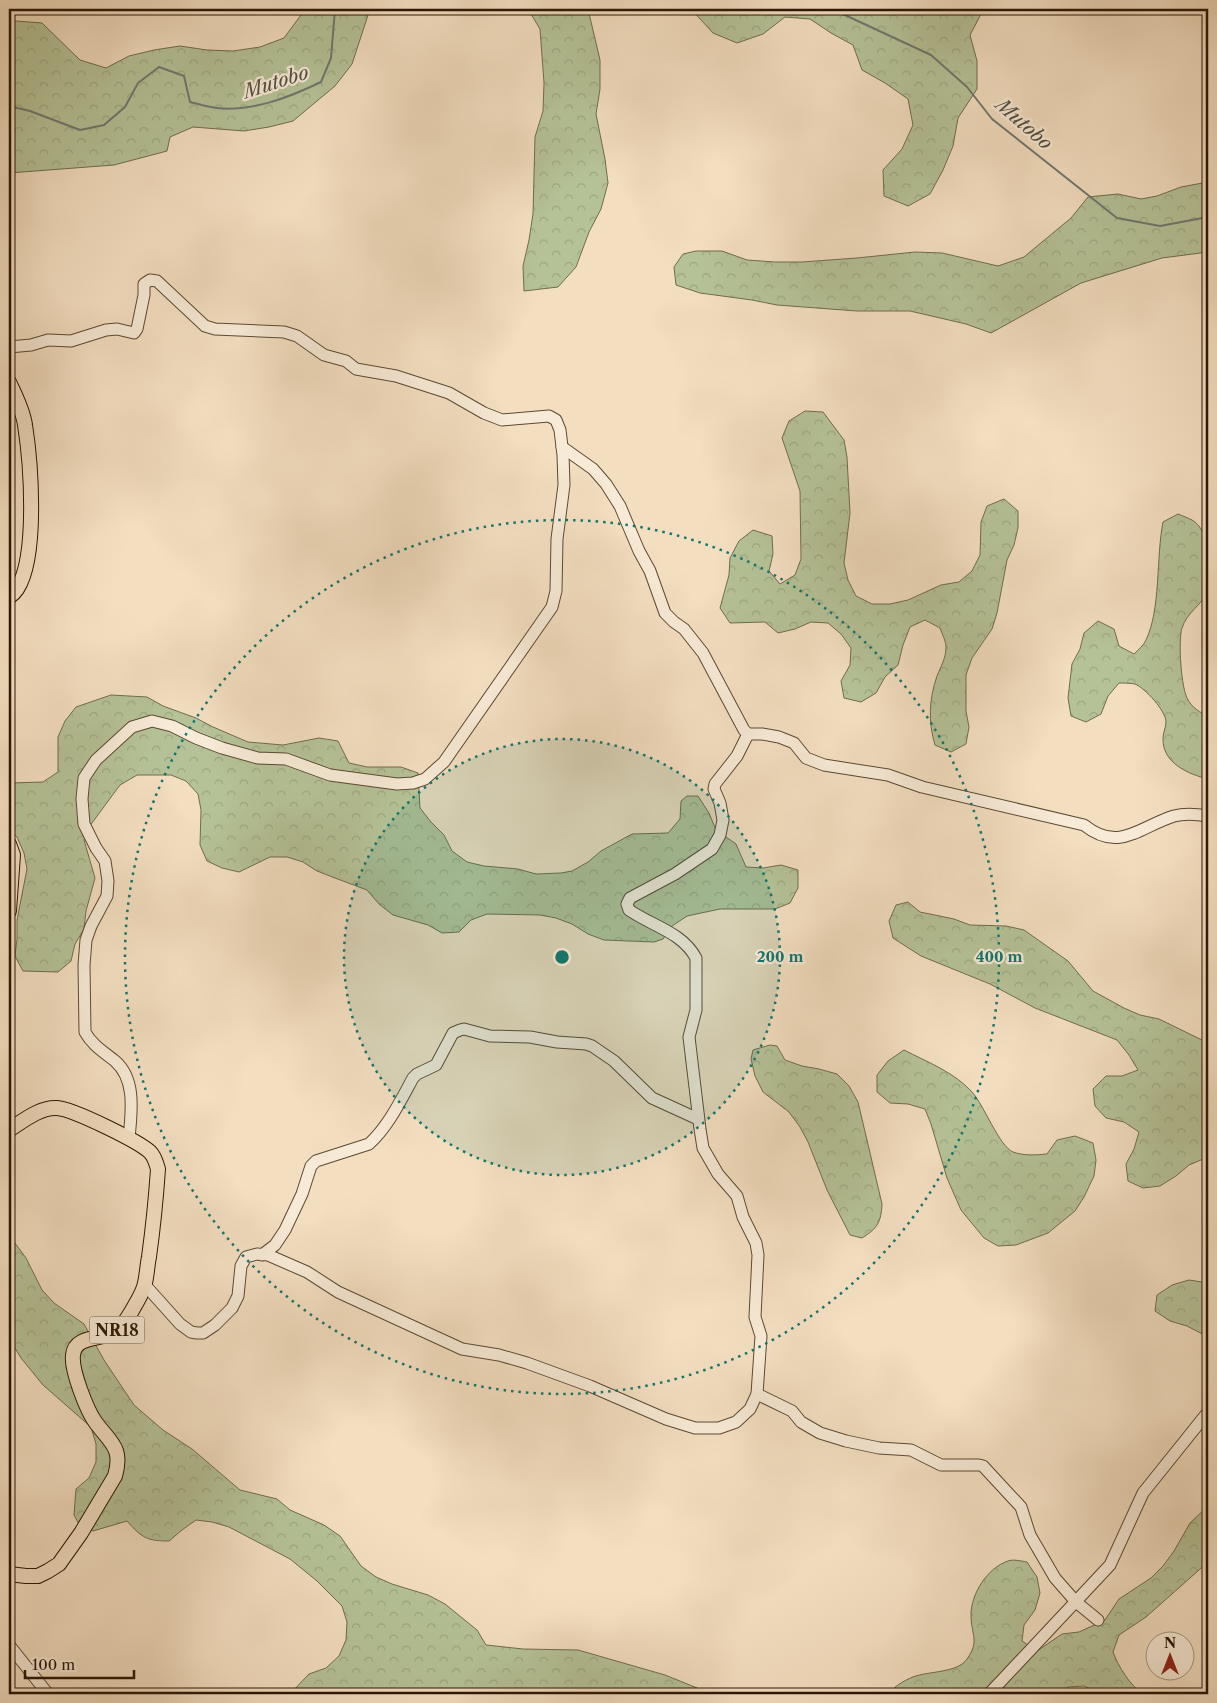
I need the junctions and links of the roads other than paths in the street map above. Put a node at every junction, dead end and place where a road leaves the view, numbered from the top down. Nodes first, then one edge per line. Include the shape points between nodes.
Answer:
1 (9, 347) edge
2 (9, 382) edge
3 (562, 447) junction
4 (9, 597) edge
5 (748, 734) junction
6 (1208, 816) edge
7 (9, 844) edge
8 (9, 910) edge
9 (698, 1119) junction
10 (9, 1130) edge
11 (129, 1139) junction
12 (262, 1255) junction
13 (145, 1285) junction
14 (757, 1394) junction
15 (1208, 1412) edge
16 (9, 1574) edge
17 (1076, 1602) junction
18 (1098, 1620) dead end
19 (9, 1645) edge
20 (48, 1694) edge
21 (990, 1694) edge

1 - 3 street via 48,340 72,341 106,330 134,333 144,284 150,280 157,281 205,326 284,332 297,336 324,355 346,361 356,369 396,376 449,393 502,420 549,416 556,420
2 - 4 main road via 25,423 32,508 23,576
3 - 5 street via 593,469 606,484 620,506 650,571 665,613 684,629 703,653
3 - 11 street via 564,485 552,607 444,762 424,779 397,784 330,775 286,759 258,758 222,748 172,726 152,721 132,727 96,760 84,778 84,824 105,862 108,881 107,896 86,940 85,1032 89,1040 117,1063 128,1079 132,1105
5 - 6 street via 779,737 794,743 806,758 824,765 888,775 922,787 1084,824 1102,836 1128,835 1174,816
5 - 9 street via 737,756 715,784 723,820 720,835 712,849 630,898 627,904 629,910 640,918 674,934 696,958 696,1010 690,1038
7 - 8 main road via 13,855
9 - 12 street via 652,1098 614,1061 592,1046 460,1030 453,1033 436,1065 413,1078 395,1110 369,1144 316,1161 311,1166 285,1230 275,1245
9 - 14 street via 703,1148 736,1196 756,1243 755,1317 762,1336
10 - 11 main road, NR18 via 32,1115 56,1108 72,1112
11 - 13 main road, NR18 via 151,1153 158,1170
12 - 13 street via 246,1258 241,1266 238,1296 232,1308 204,1333 191,1332 180,1324
12 - 14 street via 307,1272 338,1292 462,1349 526,1363 590,1386 666,1420 695,1428 718,1428 736,1422 750,1409
13 - 16 main road, NR18 via 130,1314 115,1332 79,1343 73,1354 76,1379 91,1414 115,1444 118,1466 115,1476 59,1564 38,1576
14 - 17 street via 792,1411 801,1422 820,1433 879,1448 911,1450 941,1465 983,1466 1021,1507 1040,1554
15 - 17 street via 1143,1493 1110,1565
17 - 18 street
17 - 21 street
19 - 20 street

